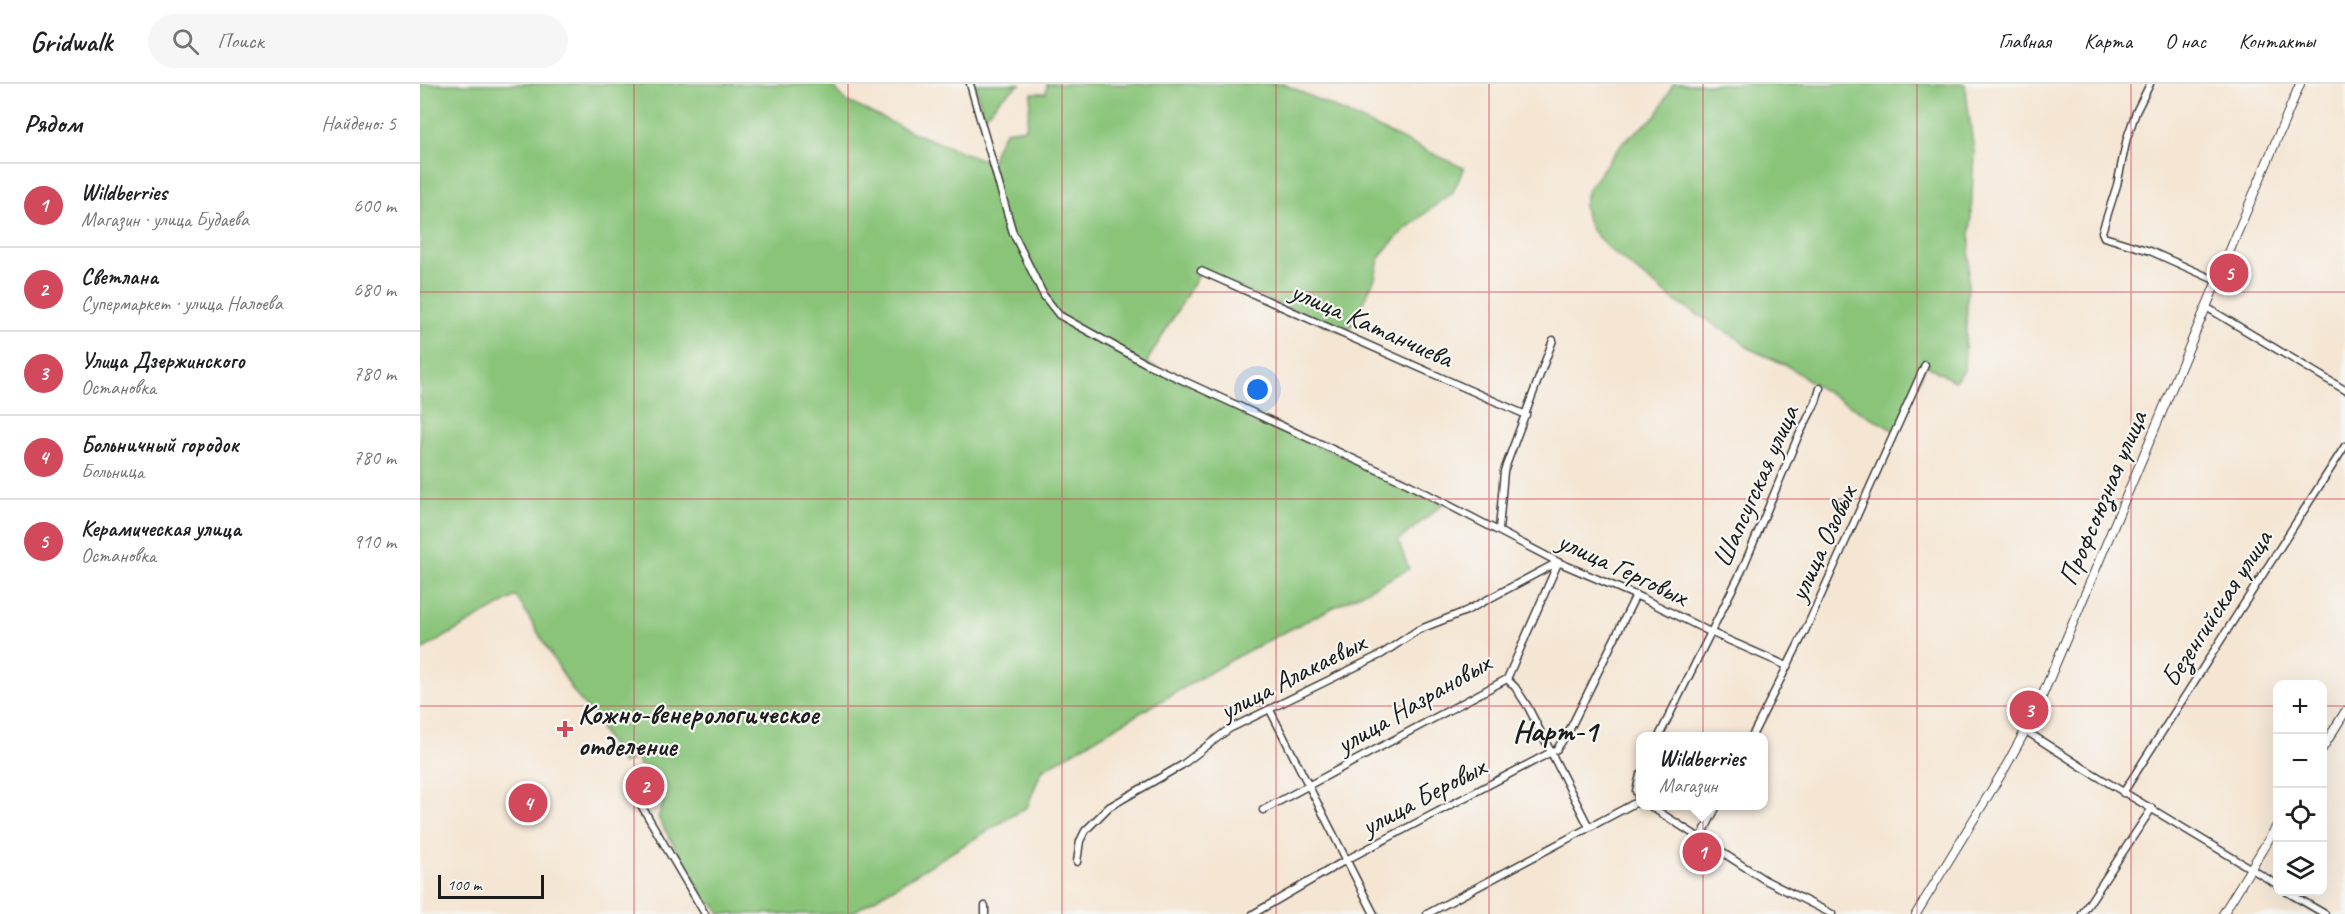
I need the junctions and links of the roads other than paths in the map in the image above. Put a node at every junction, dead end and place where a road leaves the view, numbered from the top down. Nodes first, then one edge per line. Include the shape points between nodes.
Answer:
1 (970, 84) edge
2 (2150, 84) edge
3 (2300, 84) edge
4 (1201, 271) dead end
5 (2217, 281) junction
6 (2206, 307) junction
7 (1553, 340) dead end
8 (1925, 364) dead end
9 (1820, 388) dead end
10 (2345, 390) edge
11 (1526, 415) junction
12 (2345, 446) edge
13 (1499, 530) junction
14 (1558, 562) junction
15 (1636, 595) junction
16 (1710, 632) junction
17 (1787, 666) junction
18 (1507, 679) junction
19 (1270, 710) junction
20 (2345, 712) edge
21 (2026, 731) junction
22 (1661, 732) edge
23 (1754, 732) edge
24 (2327, 741) edge
25 (1551, 753) junction
26 (1308, 786) junction
27 (631, 788) dead end
28 (2123, 793) junction
29 (1636, 804) edge
30 (2152, 808) junction
31 (1263, 810) dead end
32 (1657, 810) edge
33 (1715, 810) edge
34 (1589, 828) junction
35 (2273, 831) edge
36 (1701, 837) junction
37 (1346, 860) junction
38 (1077, 862) dead end
39 (2251, 868) junction
40 (2273, 882) edge
41 (2295, 896) edge
42 (985, 906) dead end
43 (705, 914) edge
44 (985, 914) edge
45 (1253, 914) edge
46 (1374, 914) edge
47 (1427, 914) edge
48 (1832, 914) edge
49 (1916, 914) edge
50 (2082, 914) edge
51 (2223, 914) edge
52 (2325, 914) edge

1 - 13 street, улица Герговых via 1012,233 1044,296 1059,315 1145,363
2 - 5 street via 2127,138 2102,232 2104,237 2150,251
3 - 5 street, Профсоюзная улица
4 - 11 street, улица Катанчиева
5 - 6 street, Профсоюзная улица
6 - 10 street
6 - 21 street, Профсоюзная улица
7 - 11 street
8 - 17 street, улица Озовых
9 - 16 street, Шапсугская улица via 1742,570
11 - 13 street via 1503,471
12 - 28 street, Безенгийская улица
13 - 14 street, улица Герговых
14 - 15 street, улица Герговых
14 - 18 street, улица Назрановых
14 - 19 street, улица Алакаевых via 1466,611 1418,630 1382,654
15 - 16 street, улица Герговых
15 - 25 street, улица Беровых via 1570,729
16 - 17 street, улица Герговых
16 - 22 street, Шапсугская улица
17 - 23 street, улица Озовых
18 - 25 street via 1521,696
18 - 26 street, улица Назрановых
19 - 26 street
19 - 38 street, улица Алакаевых via 1229,729 1182,765 1109,807 1085,831
20 - 24 street
21 - 28 street
21 - 49 street, Профсоюзная улица
25 - 34 street
25 - 37 street, улица Беровых
26 - 31 street, улица Назрановых
26 - 37 street
27 - 43 street
28 - 30 street
29 - 34 street
30 - 39 street
30 - 50 street
32 - 36 street
33 - 36 street
34 - 47 street
35 - 39 street
36 - 48 street via 1766,880
37 - 45 street, улица Беровых
37 - 46 street
39 - 40 street
39 - 51 street
41 - 52 street
42 - 44 street

